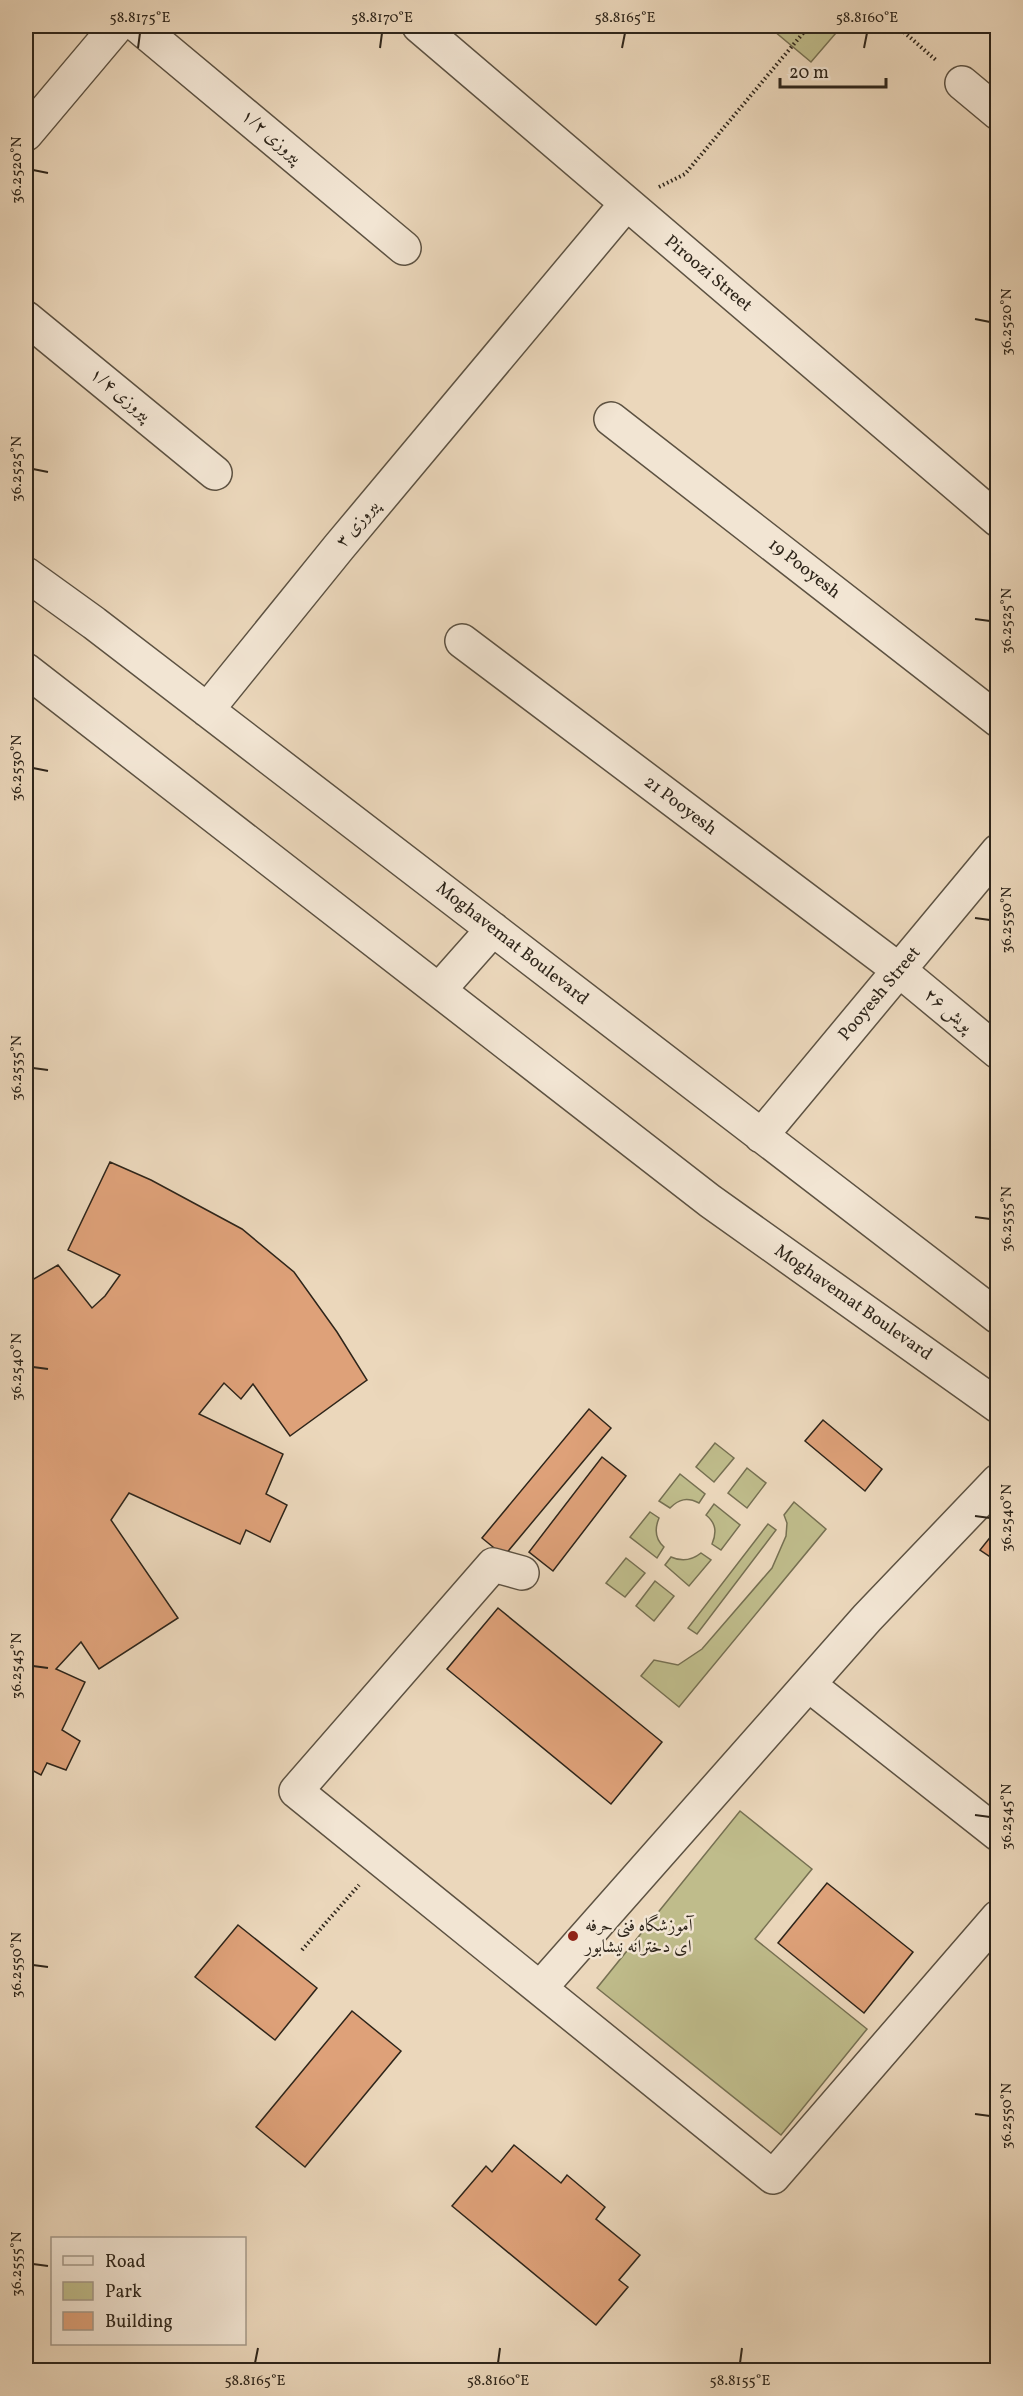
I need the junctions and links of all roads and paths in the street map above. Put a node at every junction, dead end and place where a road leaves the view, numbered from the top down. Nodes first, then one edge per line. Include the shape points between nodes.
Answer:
1 (117, 26) edge
2 (138, 26) edge
3 (419, 26) edge
4 (809, 26) edge
5 (897, 26) edge
6 (962, 83) joint
7 (998, 112) edge
8 (26, 134) edge
9 (626, 204) junction
10 (404, 248) dead end
11 (26, 318) edge
12 (611, 419) dead end
13 (215, 473) dead end
14 (998, 520) edge
15 (26, 574) edge
16 (462, 641) dead end
17 (26, 670) edge
18 (207, 710) junction
19 (998, 720) edge
20 (998, 851) edge
21 (493, 929) junction
22 (899, 970) junction
23 (440, 990) junction
24 (998, 1052) edge
25 (761, 1136) junction
26 (998, 1317) edge
27 (998, 1406) edge
28 (998, 1481) edge
29 (522, 1573) dead end
30 (809, 1684) junction
31 (998, 1834) edge
32 (381, 1860) junction
33 (998, 1917) edge
34 (302, 1950) dead end
35 (541, 1987) junction

1 - 8 street
2 - 10 street, پیروزی ۱/۲
3 - 9 street, Piroozi Street
4 - 9 path via 685,174
5 - 6 path
6 - 7 street
9 - 14 street, Piroozi Street
9 - 18 street, پیروزی ۳
11 - 13 street, پیروزی ۱/۴
12 - 19 street, 19 Pooyesh
15 - 18 street, Moghavemat Boulevard
16 - 22 street, 21 Pooyesh
17 - 23 street, Moghavemat Boulevard
18 - 21 street, Moghavemat Boulevard
20 - 22 street, Pooyesh Street
21 - 23 street
21 - 25 street, Moghavemat Boulevard
22 - 24 street, پویش ۲۶
22 - 25 street, Pooyesh Street
23 - 27 street, Moghavemat Boulevard via 710,1201
25 - 26 street, Moghavemat Boulevard
28 - 30 street
29 - 32 street via 493,1565 296,1791
30 - 31 street
30 - 35 street
32 - 34 path
32 - 35 street
33 - 35 street via 773,2177

